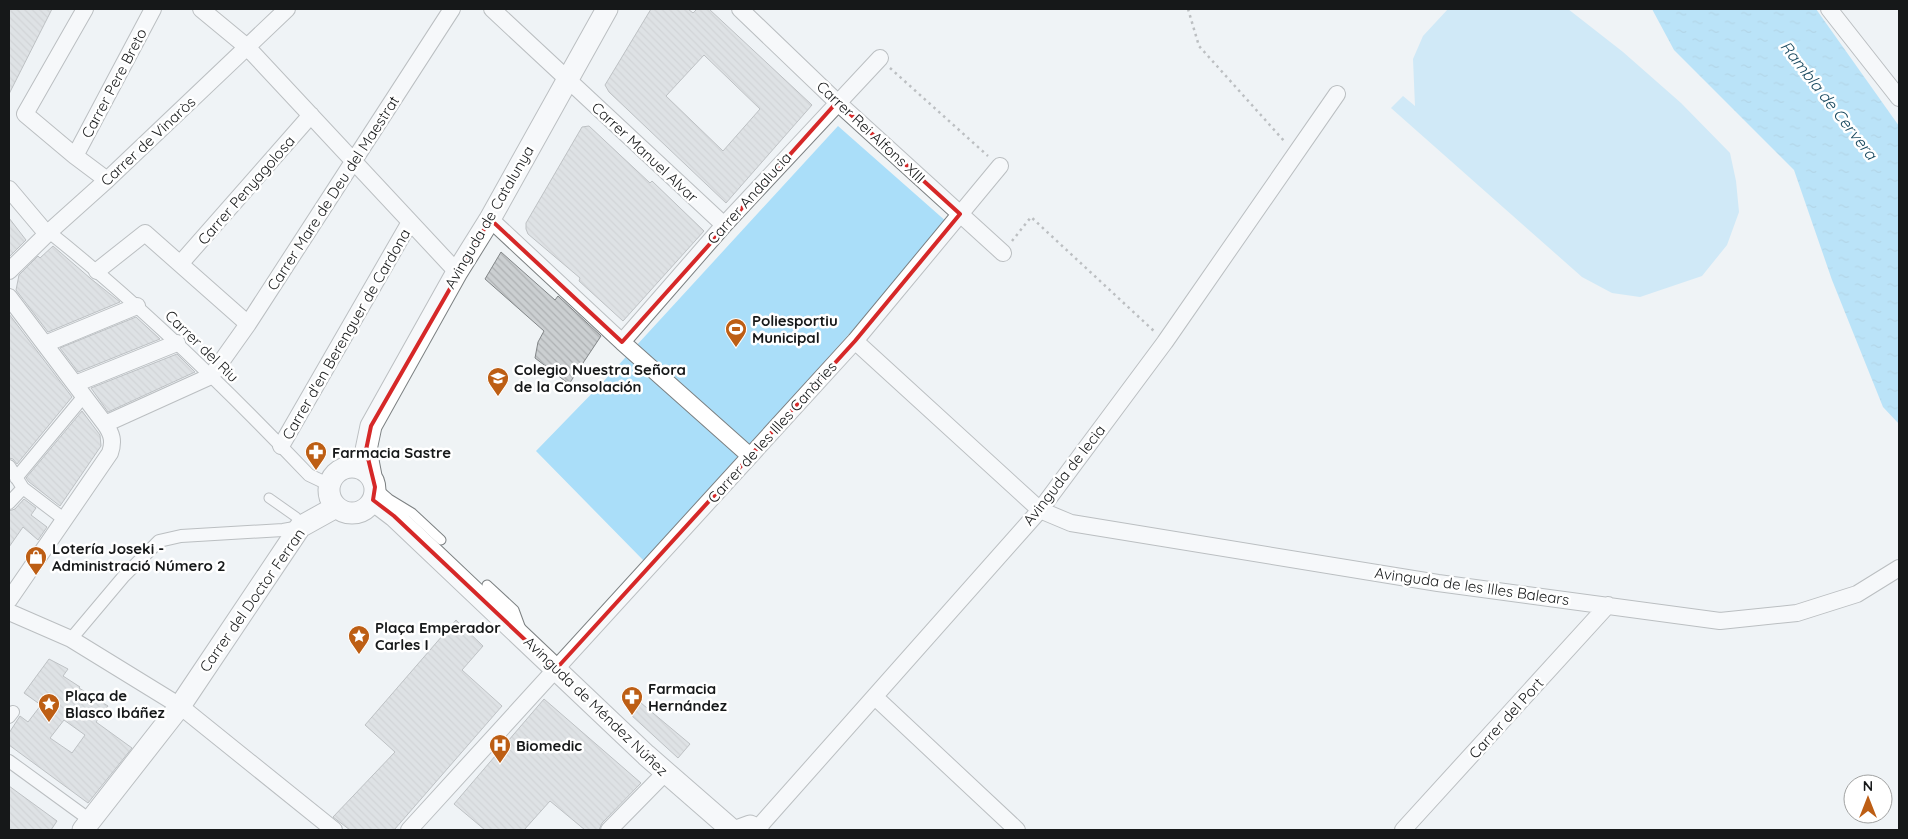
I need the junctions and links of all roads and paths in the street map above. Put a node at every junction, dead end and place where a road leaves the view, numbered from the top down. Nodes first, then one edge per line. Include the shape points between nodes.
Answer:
1 (84, 9) edge
2 (152, 9) edge
3 (200, 9) edge
4 (286, 9) edge
5 (452, 9) edge
6 (492, 9) edge
7 (607, 9) edge
8 (740, 9) edge
9 (1188, 9) edge
10 (1829, 9) edge
11 (247, 47) junction
12 (880, 58) joint
13 (567, 79) junction
14 (1337, 94) dead end
15 (1899, 98) edge
16 (838, 102) junction
17 (311, 115) junction
18 (1296, 154) junction
19 (75, 156) junction
20 (354, 161) junction
21 (1000, 166) joint
22 (107, 180) junction
23 (9, 189) edge
24 (960, 214) junction
25 (490, 219) junction
26 (410, 222) junction
27 (724, 225) junction
28 (48, 233) junction
29 (1003, 253) joint
30 (180, 264) junction
31 (9, 271) edge
32 (97, 271) junction
33 (457, 272) junction
34 (9, 297) edge
35 (137, 306) junction
36 (248, 324) junction
37 (855, 341) junction
38 (622, 342) junction
39 (1165, 342) junction
40 (177, 343) junction
41 (45, 344) junction
42 (211, 376) junction
43 (80, 390) junction
44 (105, 424) junction
45 (371, 426) junction
46 (281, 446) junction
47 (750, 456) junction
48 (9, 466) edge
49 (336, 477) junction
50 (20, 483) junction
51 (373, 488) junction
52 (269, 498) dead end
53 (9, 503) edge
54 (336, 507) junction
55 (1040, 510) junction
56 (65, 520) junction
57 (298, 522) junction
58 (440, 540) dead end
59 (1899, 568) edge
60 (487, 584) dead end
61 (9, 600) edge
62 (1608, 605) junction
63 (9, 612) edge
64 (524, 639) junction
65 (71, 640) junction
66 (556, 668) junction
67 (875, 697) junction
68 (180, 706) junction
69 (9, 761) edge
70 (665, 773) junction
71 (91, 827) edge
72 (334, 830) edge
73 (409, 830) edge
74 (609, 830) edge
75 (732, 830) edge
76 (751, 830) edge
77 (1017, 830) edge
78 (1403, 830) edge

1 - 19 street via 25,114
2 - 19 street, Carrer Pere Breto
3 - 11 street
4 - 11 street, Carrer de Vinaròs
5 - 20 street, Carrer Mare de Deu del Maestrat
6 - 13 street, Carrer Manuel Alvar
7 - 13 street, Avinguda de Catalunya
8 - 16 street, Carrer Rei Alfons XIII
9 - 18 path via 1199,46
10 - 15 street
11 - 17 street
11 - 22 street, Carrer de Vinaròs
12 - 16 street, Carrer Andalucia
12 - 21 path
13 - 25 street, Avinguda de Catalunya
13 - 27 street, Carrer Manuel Alvar
14 - 18 street, Avinguda de lecia
16 - 24 street, Carrer Rei Alfons XIII
16 - 27 street, Carrer Andalucia
17 - 20 street
17 - 30 street, Carrer Penyagolosa
18 - 39 street, Avinguda de lecia
19 - 22 street
20 - 26 street
20 - 36 street, Carrer Mare de Deu del Maestrat
21 - 24 street, Carrer de les Illes Canàries
22 - 28 street, Carrer de Vinaròs
23 - 28 street
24 - 29 street, Carrer Rei Alfons XIII
24 - 37 street, Carrer de les Illes Canàries
25 - 33 street, Avinguda de Catalunya
25 - 38 street
26 - 33 street
26 - 46 street, Carrer d'en Berenguer de Cardona
27 - 38 street, Carrer Andalucia
28 - 31 street, Carrer de Vinaròs
28 - 32 street, Carrer del Riu
29 - 39 path via 1031,217
30 - 32 street via 145,233
30 - 36 street
32 - 35 street, Carrer del Riu
33 - 45 street, Avinguda de Catalunya
34 - 41 street
35 - 40 street, Carrer del Riu
35 - 41 street
36 - 42 street, Carrer Mare de Deu del Maestrat
37 - 47 street, Carrer de les Illes Canàries
37 - 55 street, Avinguda de les Illes Balears
38 - 47 street
39 - 55 street, Avinguda de lecia
40 - 42 street, Carrer del Riu
40 - 43 street
41 - 43 street
42 - 44 street
42 - 46 street, Carrer del Riu
43 - 44 street
43 - 50 street
44 - 56 street via 112,434 110,453
45 - 49 street, Avinguda de Catalunya
45 - 51 street, Avinguda de Catalunya via 366,450
46 - 49 street, Carrer del Riu via 309,475
47 - 66 street, Carrer de les Illes Canàries
48 - 50 street
49 - 51 street via 356,467 363,470
49 - 54 street via 330,496
50 - 53 street
50 - 56 street
51 - 54 street via 363,510 357,513
51 - 58 lane via 412,513
51 - 64 street, Avinguda de Méndez Núñez via 394,516
52 - 57 lane
54 - 57 street, Carrer del Doctor Ferran
55 - 62 street, Avinguda de les Illes Balears via 1071,523 1438,583
55 - 67 street, Avinguda de lecia
56 - 61 street
57 - 65 street via 283,530 181,536 159,541 124,576
57 - 68 street, Carrer del Doctor Ferran
59 - 62 street, Avinguda de les Illes Balears via 1857,594 1797,613 1720,621
60 - 64 lane via 514,610
62 - 78 street, Carrer del Port
63 - 65 street
64 - 66 street, Avinguda de Méndez Núñez
65 - 68 street
66 - 70 street, Avinguda de Méndez Núñez
66 - 73 street, Carrer de les Illes Canàries
67 - 76 street, Avinguda de lecia
67 - 77 street
68 - 71 street, Carrer del Doctor Ferran
68 - 72 street
69 - 71 street
70 - 74 street
70 - 75 street, Avinguda de Méndez Núñez

